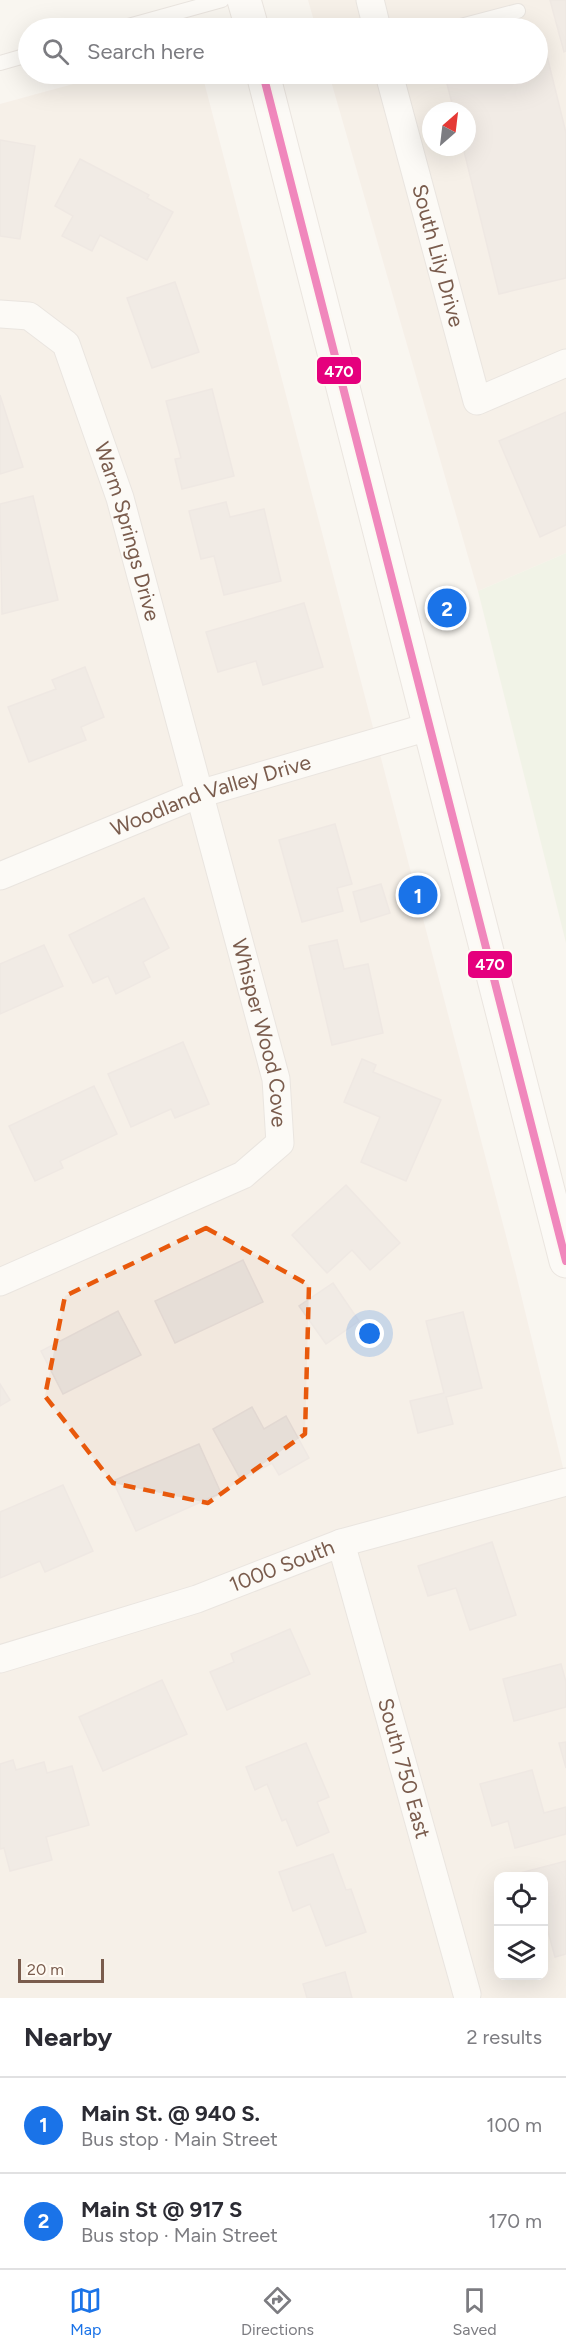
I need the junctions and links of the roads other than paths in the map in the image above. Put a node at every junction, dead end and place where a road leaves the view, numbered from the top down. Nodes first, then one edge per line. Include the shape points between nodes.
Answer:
1 (222, 0) edge
2 (244, 0) edge
3 (370, 0) edge
4 (518, 11) dead end
5 (157, 18) edge
6 (249, 18) edge
7 (374, 18) edge
8 (491, 18) edge
9 (18, 58) edge
10 (0, 63) edge
11 (266, 84) edge
12 (392, 84) edge
13 (0, 314) edge
14 (566, 363) edge
15 (428, 727) junction
16 (199, 794) junction
17 (0, 876) edge
18 (566, 1261) edge
19 (0, 1282) edge
20 (566, 1482) edge
21 (341, 1543) junction
22 (0, 1659) edge
23 (467, 1994) dead end

1 - 5 lane
2 - 6 main road
3 - 7 street
4 - 8 lane
9 - 10 lane
11 - 15 main road
12 - 14 street, South Lily Drive via 477,400
13 - 16 street, Warm Springs Drive via 29,316 66,344 120,498
15 - 16 street, Woodland Valley Drive
15 - 18 main road
16 - 17 street, Woodland Valley Drive
16 - 19 street, Whisper Wood Cove via 276,1079 280,1143 243,1175
20 - 21 street, 1000 South
21 - 22 street, 1000 South via 198,1599
21 - 23 street, South 750 East

